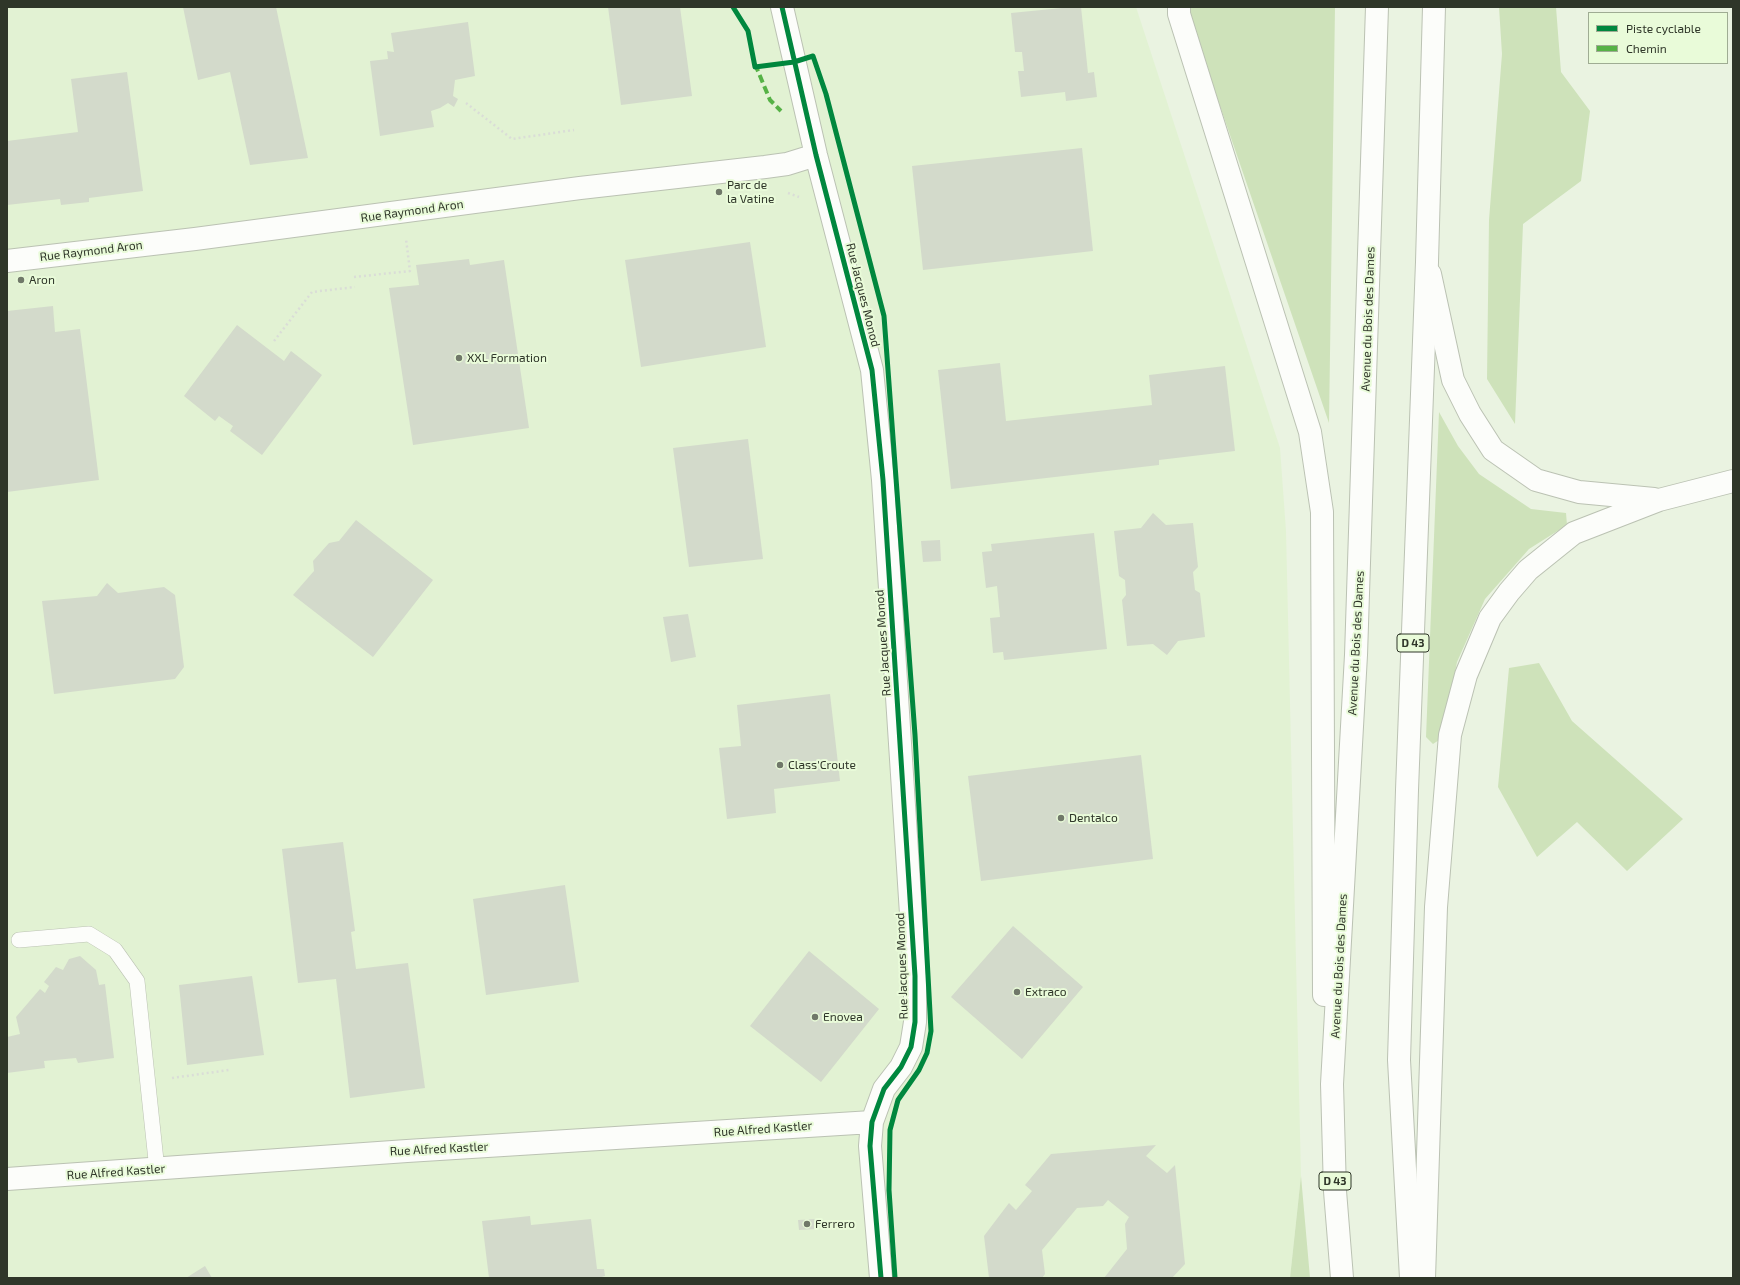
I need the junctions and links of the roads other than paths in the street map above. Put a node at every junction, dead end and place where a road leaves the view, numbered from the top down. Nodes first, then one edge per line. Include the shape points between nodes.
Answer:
1 (782, 7) edge
2 (1378, 7) edge
3 (1434, 7) edge
4 (1178, 9) edge
5 (816, 155) junction
6 (7, 261) edge
7 (1427, 262) junction
8 (1733, 481) edge
9 (1659, 500) junction
10 (19, 940) dead end
11 (1332, 1084) junction
12 (872, 1122) junction
13 (157, 1170) junction
14 (7, 1179) edge
15 (880, 1273) edge
16 (1342, 1278) edge
17 (1411, 1278) edge
18 (1424, 1278) edge

1 - 5 main road, Rue Jacques Monod
2 - 11 main road, Avenue du Bois des Dames / D 43 via 1356,655
3 - 7 main road, D 43
4 - 11 main road via 1310,432 1322,512 1324,996
5 - 6 main road, Rue Raymond Aron via 787,164 765,167
5 - 12 main road, Rue Jacques Monod via 872,370 883,480 915,976 915,1022 910,1047 901,1067 884,1089
7 - 9 main road via 1453,380 1470,414 1493,450 1536,480 1579,492
7 - 17 main road, D 43 via 1399,1060
8 - 9 main road
9 - 18 main road via 1574,533 1528,570 1490,618 1466,675 1450,735 1436,907
10 - 13 lane via 89,934 115,950 137,981
11 - 16 main road, Avenue du Bois des Dames / D 43 via 1335,1190
12 - 13 main road, Rue Alfred Kastler via 407,1151
12 - 15 main road, Rue Jacques Monod via 870,1146
13 - 14 main road, Rue Alfred Kastler

